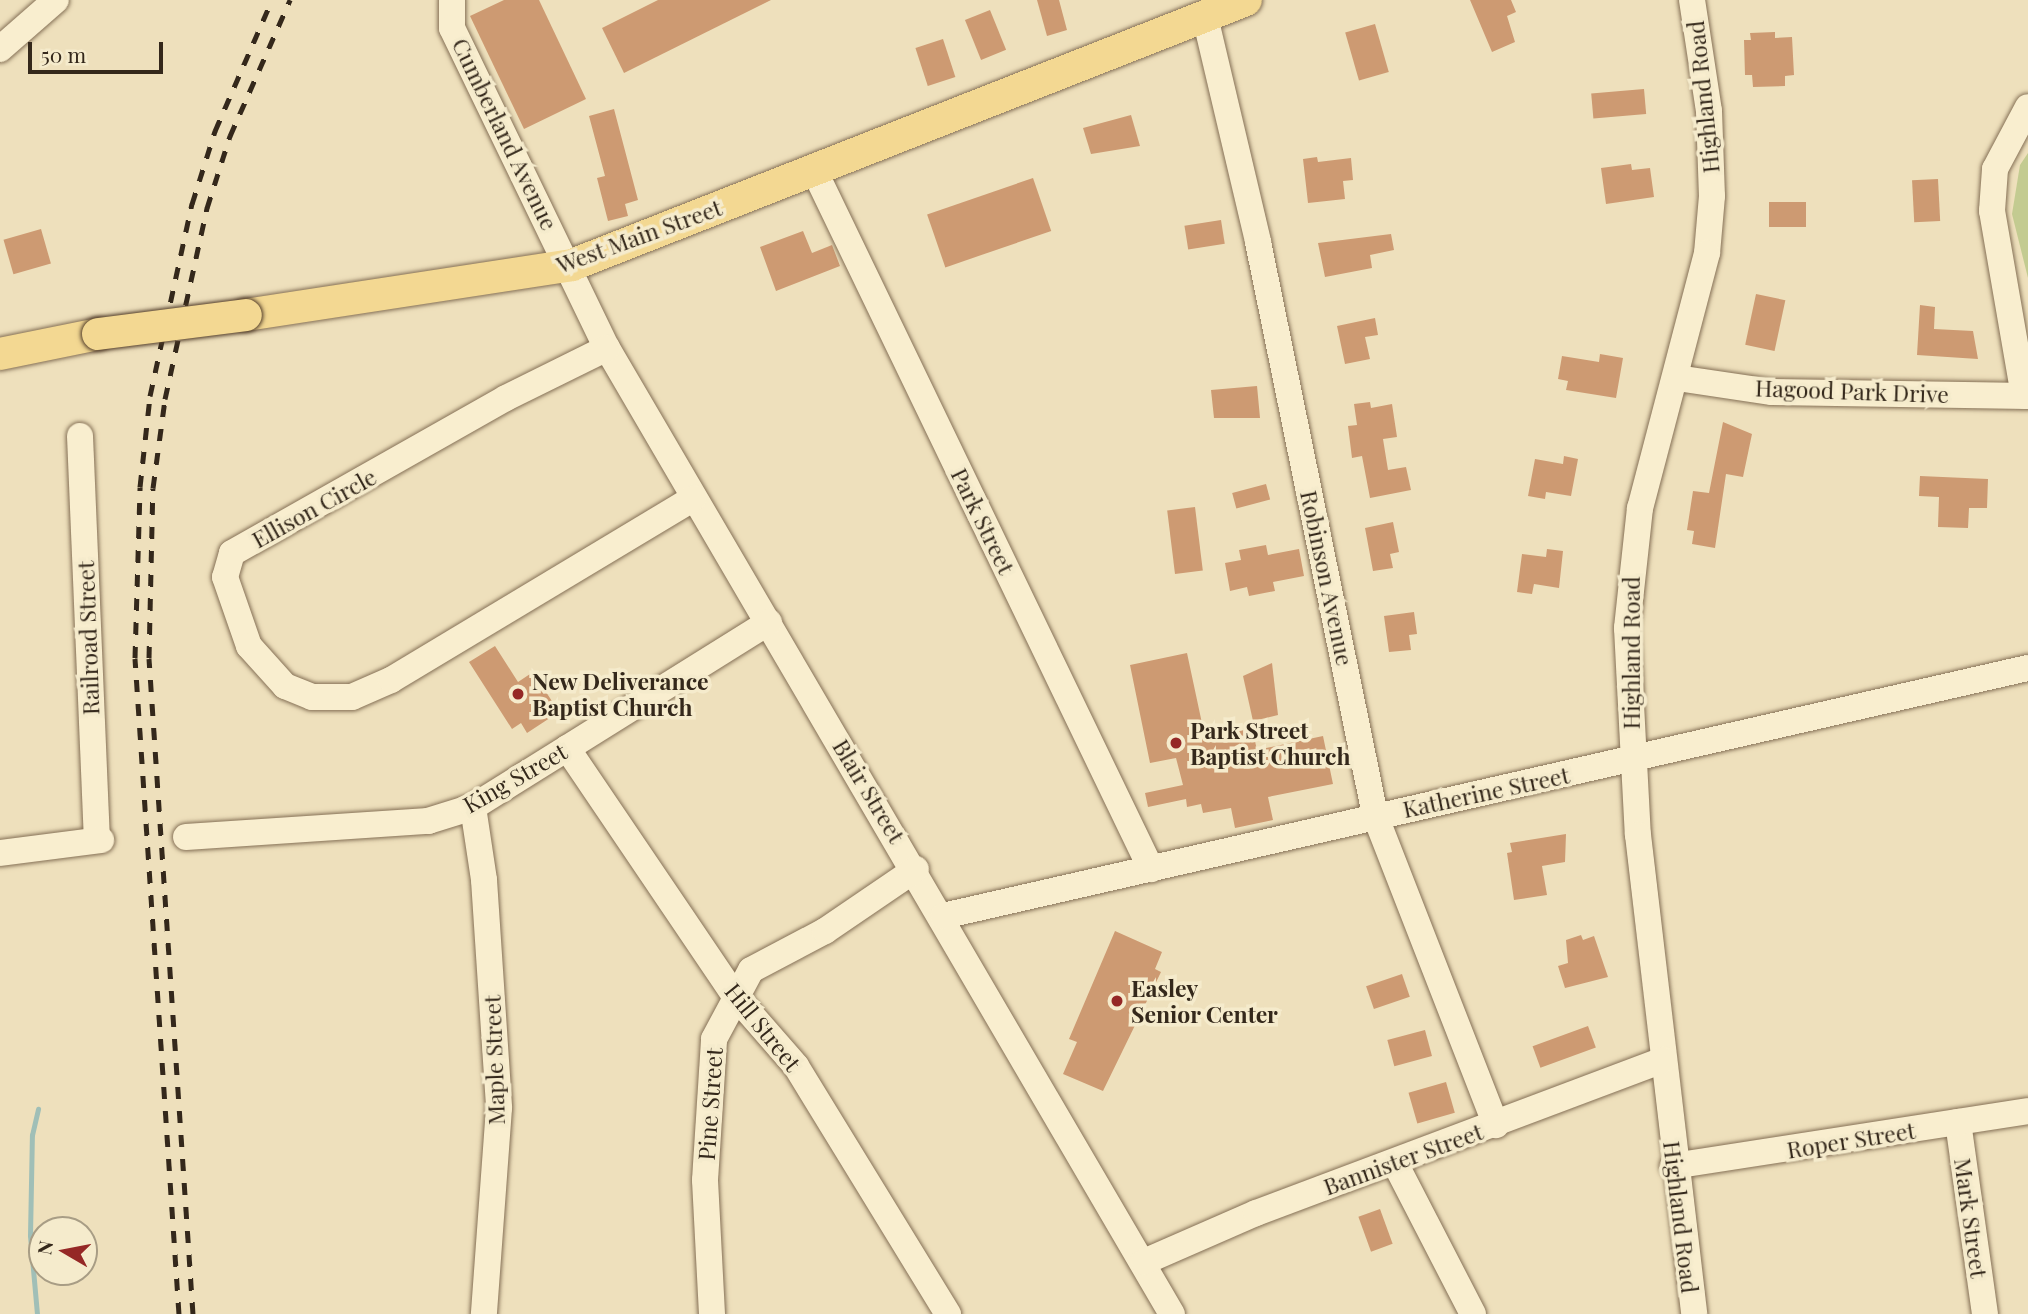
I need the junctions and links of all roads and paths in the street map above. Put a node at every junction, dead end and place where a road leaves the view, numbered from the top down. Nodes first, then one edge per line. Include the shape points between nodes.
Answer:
1 (57, 0) edge
2 (452, 0) edge
3 (1246, 0) edge
4 (1692, 0) edge
5 (1205, 17) junction
6 (0, 49) edge
7 (2028, 107) edge
8 (815, 172) junction
9 (572, 265) junction
10 (607, 348) junction
11 (0, 354) edge
12 (1677, 378) junction
13 (2026, 396) edge
14 (80, 436) dead end
15 (694, 498) junction
16 (769, 622) junction
17 (2028, 668) edge
18 (567, 748) junction
19 (1631, 760) junction
20 (473, 807) junction
21 (1376, 815) junction
22 (186, 837) dead end
23 (0, 852) edge
24 (916, 869) junction
25 (1152, 869) junction
26 (943, 916) junction
27 (735, 996) junction
28 (1664, 1060) junction
29 (2028, 1111) edge
30 (1958, 1122) junction
31 (1496, 1125) junction
32 (1395, 1163) junction
33 (1673, 1166) junction
34 (1143, 1262) junction
35 (484, 1314) edge
36 (712, 1314) edge
37 (948, 1314) edge
38 (1172, 1314) edge
39 (1473, 1314) edge
40 (1693, 1314) edge
41 (1985, 1314) edge

1 - 6 street
2 - 9 street, Cumberland Avenue via 452,28 467,62
3 - 5 main road, West Main Street
4 - 12 street, Highland Road via 1709,111 1712,196 1707,253
5 - 8 main road, West Main Street
5 - 21 street, Robinson Avenue via 1258,242
7 - 13 street via 1995,169 1993,211
8 - 9 main road, West Main Street
8 - 25 street, Park Street
9 - 10 street, Blair Street
9 - 11 main road, West Main Street, bridge via 98,334
10 - 15 street, Blair Street
10 - 15 street, Ellison Circle via 506,398 232,553 225,577 248,646 285,686 312,697 352,697 391,680
12 - 13 street, Hagood Park Drive via 1772,392
12 - 19 street, Highland Road via 1640,508 1631,563 1627,628
14 - 23 street, Railroad Street via 99,840
15 - 16 street, Blair Street
16 - 18 street, King Street
16 - 24 street, Blair Street
17 - 19 street, Katherine Street
18 - 20 street, King Street
18 - 27 street, Hill Street
19 - 21 street, Katherine Street
19 - 28 street, Highland Road
20 - 22 street, King Street via 428,821
20 - 35 street, Maple Street via 484,880 499,1108
21 - 25 street, Katherine Street
21 - 31 street, Robinson Avenue
24 - 26 street, Blair Street
24 - 27 street, Pine Street via 845,918 751,970
25 - 26 street, Katherine Street
26 - 34 street, Blair Street
27 - 36 street, Pine Street via 714,1039 707,1116 705,1274
27 - 37 street, Hill Street via 796,1066
28 - 31 street, Bannister Street
28 - 33 street, Highland Road
29 - 30 street, Roper Street
30 - 33 street, Roper Street
30 - 41 street, Mark Street
31 - 32 street, Bannister Street
32 - 34 street, Bannister Street via 1256,1213
32 - 39 street
33 - 40 street, Highland Road
34 - 38 street, Blair Street

